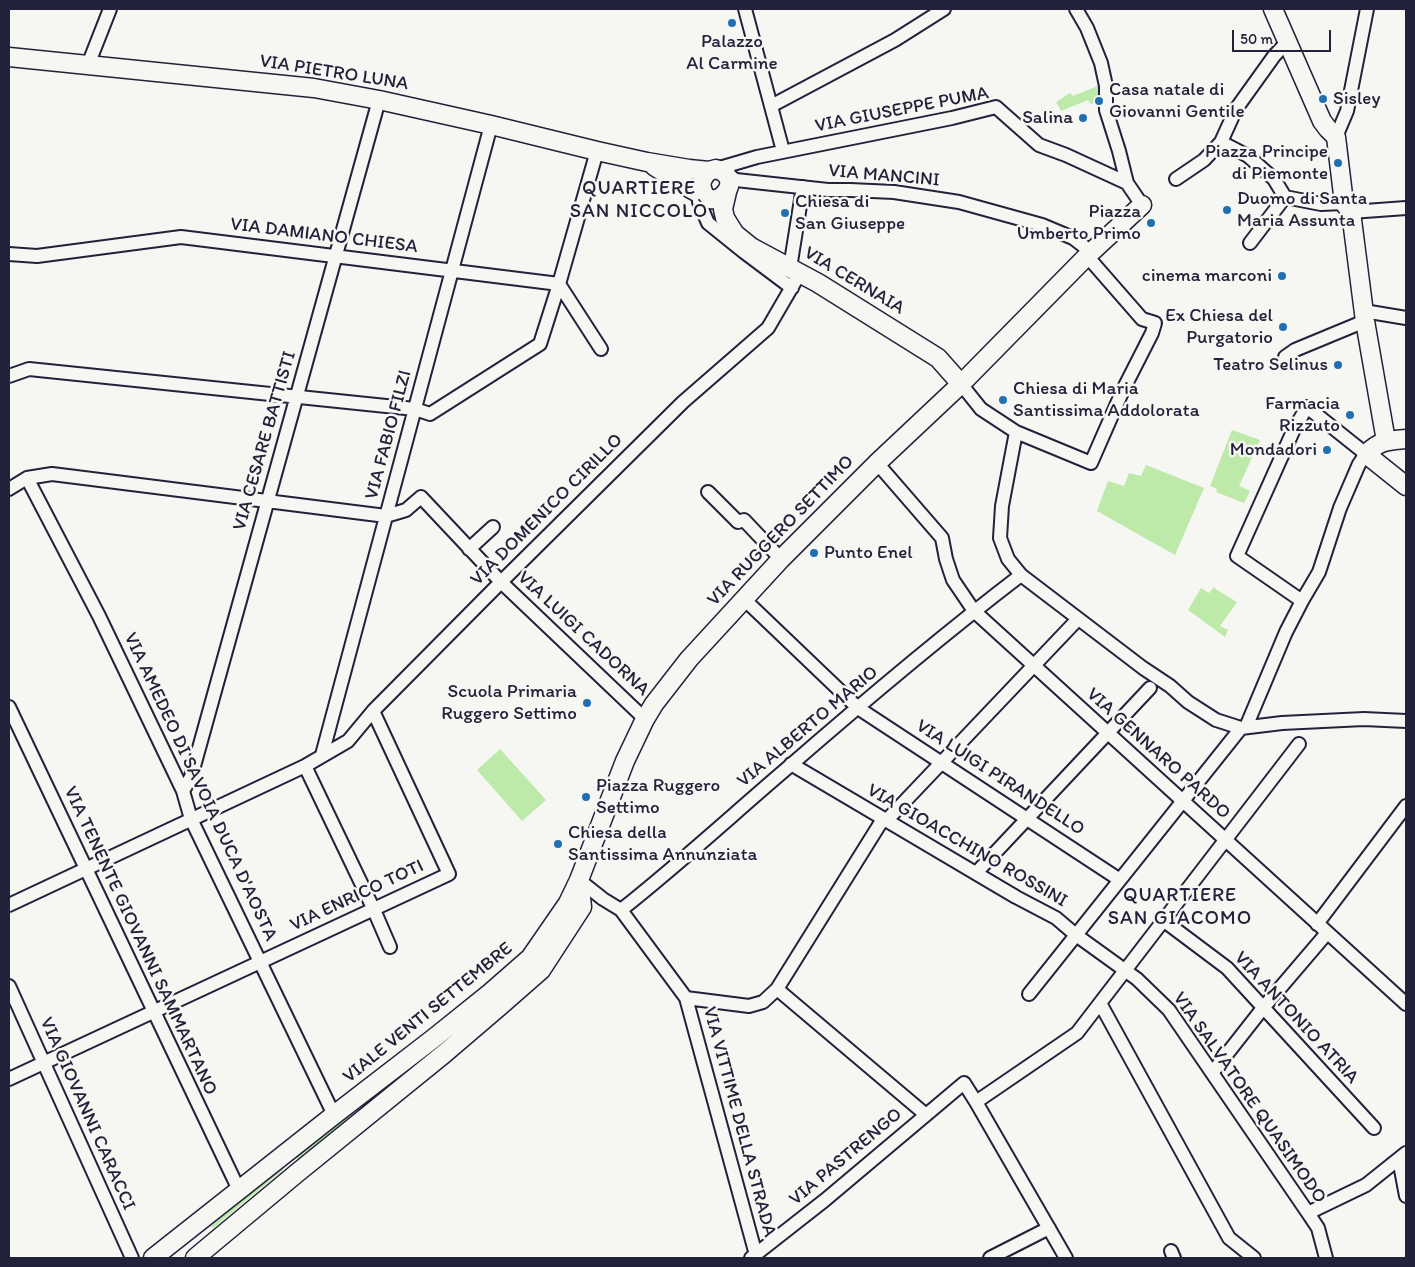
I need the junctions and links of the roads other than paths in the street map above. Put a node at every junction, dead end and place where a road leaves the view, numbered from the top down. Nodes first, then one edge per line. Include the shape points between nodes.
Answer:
1 (110, 9) edge
2 (745, 9) edge
3 (944, 9) edge
4 (1076, 9) edge
5 (1367, 9) edge
6 (1280, 13) edge
7 (1288, 41) junction
8 (9, 57) edge
9 (88, 65) junction
10 (379, 100) junction
11 (771, 106) junction
12 (491, 125) junction
13 (1336, 137) junction
14 (1221, 142) junction
15 (597, 151) junction
16 (783, 152) junction
17 (757, 157) junction
18 (647, 162) junction
19 (1176, 180) dead end
20 (717, 183) junction
21 (1127, 183) junction
22 (803, 187) junction
23 (1285, 197) junction
24 (1142, 205) joint
25 (1348, 208) junction
26 (1406, 208) edge
27 (1250, 242) dead end
28 (9, 254) edge
29 (1087, 256) junction
30 (336, 257) junction
31 (453, 271) junction
32 (794, 276) junction
33 (559, 284) junction
34 (1364, 316) junction
35 (1406, 318) edge
36 (601, 349) dead end
37 (1285, 357) dead end
38 (9, 376) edge
39 (960, 384) junction
40 (297, 396) junction
41 (415, 409) junction
42 (1016, 432) junction
43 (1406, 439) edge
44 (1386, 441) junction
45 (1366, 454) junction
46 (877, 463) junction
47 (27, 478) junction
48 (1406, 486) edge
49 (9, 489) edge
50 (708, 492) dead end
51 (268, 501) junction
52 (386, 516) junction
53 (493, 527) dead end
54 (469, 549) junction
55 (781, 559) junction
56 (1021, 575) junction
57 (501, 582) junction
58 (744, 599) junction
59 (1302, 601) junction
60 (974, 611) junction
61 (1078, 619) junction
62 (1034, 666) junction
63 (1150, 688) dead end
64 (9, 707) edge
65 (858, 708) junction
66 (373, 711) junction
67 (645, 719) junction
68 (1406, 721) edge
69 (1243, 727) junction
70 (1108, 733) junction
71 (1299, 744) dead end
72 (322, 754) junction
73 (942, 762) junction
74 (791, 764) junction
75 (305, 766) junction
76 (183, 791) junction
77 (1183, 802) junction
78 (1406, 806) edge
79 (1027, 818) junction
80 (191, 819) junction
81 (885, 820) junction
82 (1225, 840) junction
83 (85, 869) junction
84 (976, 873) junction
85 (579, 880) junction
86 (1120, 880) junction
87 (9, 905) edge
88 (374, 910) junction
89 (621, 910) junction
90 (1163, 920) junction
91 (1322, 928) junction
92 (1076, 935) junction
93 (390, 947) dead end
94 (260, 962) junction
95 (1124, 970) junction
96 (9, 986) edge
97 (777, 989) junction
98 (1029, 994) dead end
99 (686, 998) junction
100 (1100, 1003) junction
101 (1406, 1004) edge
102 (1264, 1008) junction
103 (153, 1012) junction
104 (44, 1063) junction
105 (1212, 1073) junction
106 (9, 1079) edge
107 (976, 1102) junction
108 (925, 1114) junction
109 (334, 1115) junction
110 (1374, 1128) dead end
111 (1402, 1156) edge
112 (238, 1190) junction
113 (1406, 1196) edge
114 (1308, 1213) junction
115 (1049, 1228) junction
116 (754, 1257) edge
117 (132, 1258) edge
118 (153, 1258) edge
119 (195, 1258) edge
120 (990, 1258) edge
121 (1066, 1258) edge
122 (1254, 1258) edge
123 (1326, 1258) edge

1 - 9 street
2 - 11 street
3 - 11 street via 895,40
4 - 21 street via 1101,63 1106,86 1106,110
5 - 13 street via 1347,111
6 - 7 street
7 - 13 street via 1322,121
7 - 14 street via 1236,109
8 - 9 street, VIA PIETRO LUNA
9 - 10 street, VIA PIETRO LUNA via 314,88
10 - 12 street, VIA PIETRO LUNA
10 - 30 street, VIA CESARE BATTISTI
11 - 16 street
12 - 15 street, VIA PIETRO LUNA
12 - 31 street, VIA FABIO FILZI
13 - 25 street
14 - 19 street via 1204,160
14 - 23 street via 1248,156 1274,180
15 - 18 street, VIA PIETRO LUNA
15 - 33 street
16 - 17 street, VIA GIUSEPPE PUMA
16 - 21 street, VIA GIUSEPPE PUMA via 996,107 1039,145
17 - 20 street, VIA GIUSEPPE PUMA
17 - 20 street
18 - 20 street, VIA PIETRO LUNA
18 - 20 street, VIA PIETRO LUNA via 689,169
20 - 22 street, VIA MANCINI
20 - 32 street, VIA CERNAIA via 725,218 736,234
20 - 32 street, VIA CERNAIA via 699,202 708,223 744,252
21 - 24 street
22 - 29 street, VIA MANCINI via 894,192 959,202 1042,225 1073,238 1086,248
22 - 32 street
23 - 25 street
23 - 27 street
24 - 29 street, VIA RUGGERO SETTIMO
25 - 26 street
25 - 34 street
28 - 30 street, VIA DAMIANO CHIESA via 37,256 181,237
29 - 39 street, VIA RUGGERO SETTIMO
29 - 42 street, VIA MANCINI via 1142,319 1155,323 1152,333 1091,463
30 - 31 street, VIA DAMIANO CHIESA
30 - 40 street, VIA CESARE BATTISTI
31 - 33 street, VIA DAMIANO CHIESA
31 - 41 street, VIA FABIO FILZI
32 - 39 street, VIA CERNAIA via 818,283 938,358
32 - 57 street, VIA DOMENICO CIRILLO via 768,328 683,402
33 - 36 street
33 - 41 street via 540,344 430,414
34 - 35 street
34 - 37 street
34 - 44 street
38 - 40 street via 29,368
39 - 42 street via 982,409
39 - 46 street, VIA RUGGERO SETTIMO
40 - 41 street
40 - 51 street, VIA CESARE BATTISTI
41 - 52 street, VIA FABIO FILZI
42 - 56 street via 1002,506 1000,538 1008,559
43 - 44 street
44 - 45 street
45 - 48 street
45 - 59 street, VIA GIOACCHINO ROSSINI via 1340,508 1319,572
45 - 59 street via 1307,407 1237,556
46 - 55 street, VIA RUGGERO SETTIMO
46 - 60 street, VIA GENNARO PARDO via 942,538 954,580
47 - 49 street
47 - 51 street via 52,474
47 - 76 street, VIA AMEDEO DI SAVOIA DUCA D'AOSTA via 99,616
50 - 55 street via 738,522 744,520
51 - 52 street
51 - 76 street, VIA CESARE BATTISTI via 191,778
52 - 54 street, VIA LUIGI CADORNA via 406,510 421,497
52 - 72 street, VIA FABIO FILZI
53 - 54 street
54 - 57 street, VIA LUIGI CADORNA
55 - 58 street, VIA RUGGERO SETTIMO
56 - 60 street, VIA ALBERTO MARIO
56 - 61 street
57 - 66 street, VIA DOMENICO CIRILLO
57 - 67 street, VIA LUIGI CADORNA
58 - 65 street, VIA LUIGI PIRANDELLO
58 - 67 street, VIA RUGGERO SETTIMO via 689,659
59 - 69 street, VIA GIOACCHINO ROSSINI
60 - 62 street, VIA GENNARO PARDO
60 - 65 street, VIA ALBERTO MARIO
61 - 62 street
61 - 69 street via 1188,702 1216,720
62 - 70 street, VIA GENNARO PARDO
62 - 73 street
63 - 70 street
64 - 83 street, VIA TENENTE GIOVANNI SAMMARTANO
65 - 73 street, VIA LUIGI PIRANDELLO
65 - 74 street, VIA ALBERTO MARIO
66 - 72 street, VIA DOMENICO CIRILLO via 348,741
66 - 88 street, VIA ENRICO TOTI via 449,874
67 - 85 street via 625,761
68 - 69 street via 1364,719
69 - 77 street, VIA GIOACCHINO ROSSINI
70 - 77 street, VIA GENNARO PARDO
70 - 79 street
71 - 82 street
72 - 75 street, VIA DOMENICO CIRILLO
73 - 79 street, VIA LUIGI PIRANDELLO
73 - 81 street
74 - 81 street, VIA GIOACCHINO ROSSINI
74 - 89 street, VIA ALBERTO MARIO via 665,876
75 - 80 street, VIA DOMENICO CIRILLO
75 - 88 street
76 - 80 street, VIA AMEDEO DI SAVOIA DUCA D'AOSTA
77 - 82 street, VIA GENNARO PARDO
77 - 86 street, VIA GIOACCHINO ROSSINI
78 - 91 street
79 - 84 street
79 - 86 street, VIA LUIGI PIRANDELLO
80 - 83 street, VIA DOMENICO CIRILLO
80 - 94 street, VIA AMEDEO DI SAVOIA DUCA D'AOSTA
81 - 84 street, VIA GIOACCHINO ROSSINI
81 - 97 street
82 - 90 street
82 - 91 street, VIA GENNARO PARDO
83 - 87 street, VIA DOMENICO CIRILLO
83 - 103 street, VIA TENENTE GIOVANNI SAMMARTANO
84 - 92 street, VIA GIOACCHINO ROSSINI via 1056,918
85 - 89 street
85 - 109 street, VIALE VENTI SETTEMBRE via 568,904 530,958 490,994
85 - 119 street, VIALE VENTI SETTEMBRE via 582,908 541,970
86 - 92 street, VIA GIOACCHINO ROSSINI
88 - 93 street
88 - 94 street, VIA ENRICO TOTI
89 - 99 street
90 - 95 street
90 - 102 street, VIA ANTONIO ATRIA via 1226,968
91 - 101 street, VIA GENNARO PARDO
91 - 102 street
92 - 95 street, VIA SALVATORE QUASIMODO
92 - 98 street
94 - 103 street, VIA ENRICO TOTI
94 - 109 street, VIA AMEDEO DI SAVOIA DUCA D'AOSTA
95 - 100 street
95 - 105 street, VIA SALVATORE QUASIMODO via 1169,1010
96 - 104 street, VIA GIOVANNI CARACCI
97 - 99 street via 764,1002 749,1006
97 - 108 street
99 - 116 street, VIA VITTIME DELLA STRADA
100 - 107 street via 1077,1033
100 - 122 street via 1228,1238
102 - 105 street
102 - 110 street, VIA ANTONIO ATRIA
103 - 104 street, VIA ENRICO TOTI
103 - 112 street, VIA TENENTE GIOVANNI SAMMARTANO
104 - 106 street, VIA ENRICO TOTI
104 - 117 street, VIA GIOVANNI CARACCI
105 - 114 street, VIA SALVATORE QUASIMODO
107 - 108 street, VIA PASTRENGO via 964,1083
107 - 115 street
108 - 116 street, VIA PASTRENGO
109 - 112 street, VIALE VENTI SETTEMBRE
111 - 113 street
111 - 114 street via 1366,1185
112 - 118 street, VIALE VENTI SETTEMBRE
114 - 123 street, VIA SALVATORE QUASIMODO via 1318,1228
115 - 120 street
115 - 121 street

